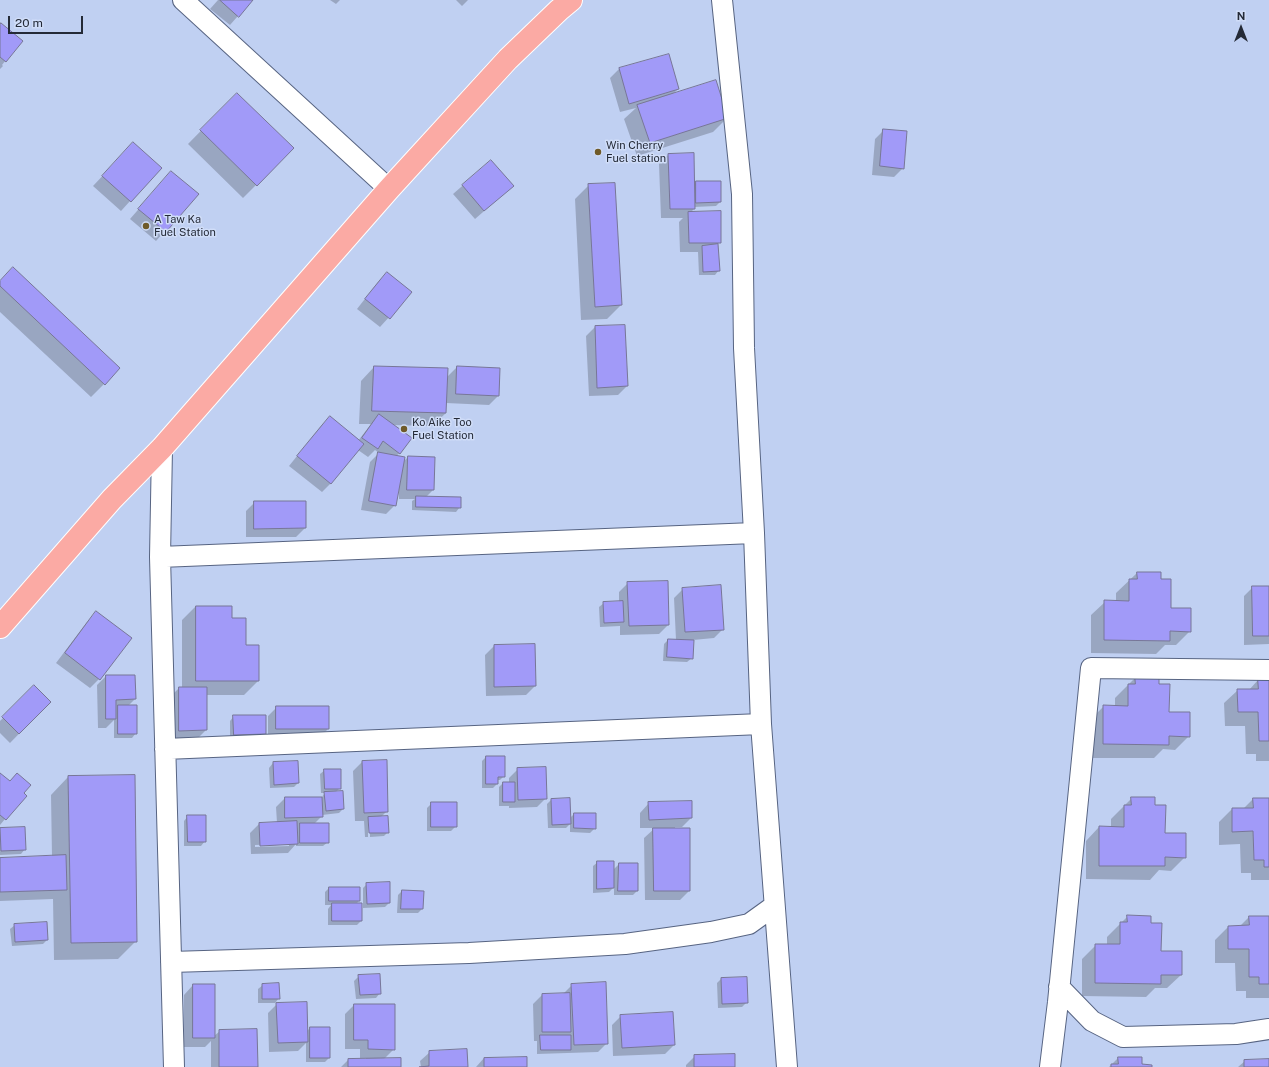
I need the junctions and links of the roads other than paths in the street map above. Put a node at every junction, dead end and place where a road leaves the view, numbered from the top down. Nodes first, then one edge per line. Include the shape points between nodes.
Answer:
1 (183, 0) edge
2 (571, 0) edge
3 (722, 0) edge
4 (388, 189) junction
5 (162, 448) junction
6 (754, 533) junction
7 (160, 557) junction
8 (0, 627) edge
9 (1269, 670) edge
10 (761, 724) junction
11 (165, 749) junction
12 (774, 906) junction
13 (171, 962) junction
14 (1059, 987) junction
15 (1269, 1029) edge
16 (174, 1067) edge
17 (788, 1067) edge
18 (1050, 1067) edge

1 - 4 street
2 - 4 main road via 508,59
3 - 6 street via 742,194 744,348
4 - 5 main road
5 - 7 street
5 - 8 main road via 112,499
6 - 7 street
6 - 10 street
7 - 11 street
9 - 14 street via 1091,668
10 - 11 street
10 - 12 street
11 - 13 street
12 - 13 street via 749,924 625,944 469,953
12 - 17 street
13 - 16 street
14 - 15 street via 1092,1021 1123,1037 1236,1034
14 - 18 street

